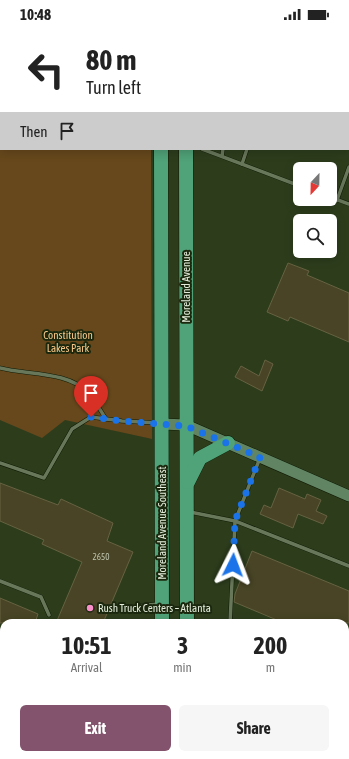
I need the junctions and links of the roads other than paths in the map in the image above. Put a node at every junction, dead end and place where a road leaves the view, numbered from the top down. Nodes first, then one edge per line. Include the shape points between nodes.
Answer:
1 (161, 150) edge
2 (186, 150) edge
3 (205, 150) edge
4 (223, 150) edge
5 (247, 150) edge
6 (222, 156) junction
7 (242, 164) junction
8 (349, 166) edge
9 (293, 183) edge
10 (337, 200) joint
11 (349, 204) edge
12 (0, 368) edge
13 (106, 419) junction
14 (162, 424) junction
15 (186, 426) junction
16 (228, 443) junction
17 (260, 457) junction
18 (0, 463) edge
19 (186, 486) junction
20 (349, 496) edge
21 (187, 512) junction
22 (235, 521) junction
23 (349, 566) edge
24 (0, 581) edge
25 (162, 604) junction
26 (126, 607) dead end
27 (49, 615) dead end
28 (162, 619) edge
29 (187, 619) edge
30 (230, 619) edge

1 - 14 highway
2 - 15 highway, Moreland Avenue
3 - 6 lane
4 - 6 lane
5 - 7 lane
6 - 7 lane
7 - 9 lane
8 - 10 lane
10 - 11 lane
12 - 13 lane via 43,373 72,381 88,392
13 - 14 lane
13 - 18 lane via 91,417 72,429 44,478
14 - 15 street
14 - 25 highway, Moreland Avenue Southeast
15 - 16 street
15 - 19 highway
16 - 17 street
16 - 19 highway via 200,458
17 - 20 street
17 - 22 lane
19 - 21 highway
21 - 22 lane
21 - 29 highway
22 - 23 lane
22 - 30 lane
24 - 27 lane via 41,597
25 - 26 lane
25 - 28 highway, Moreland Avenue Southeast

